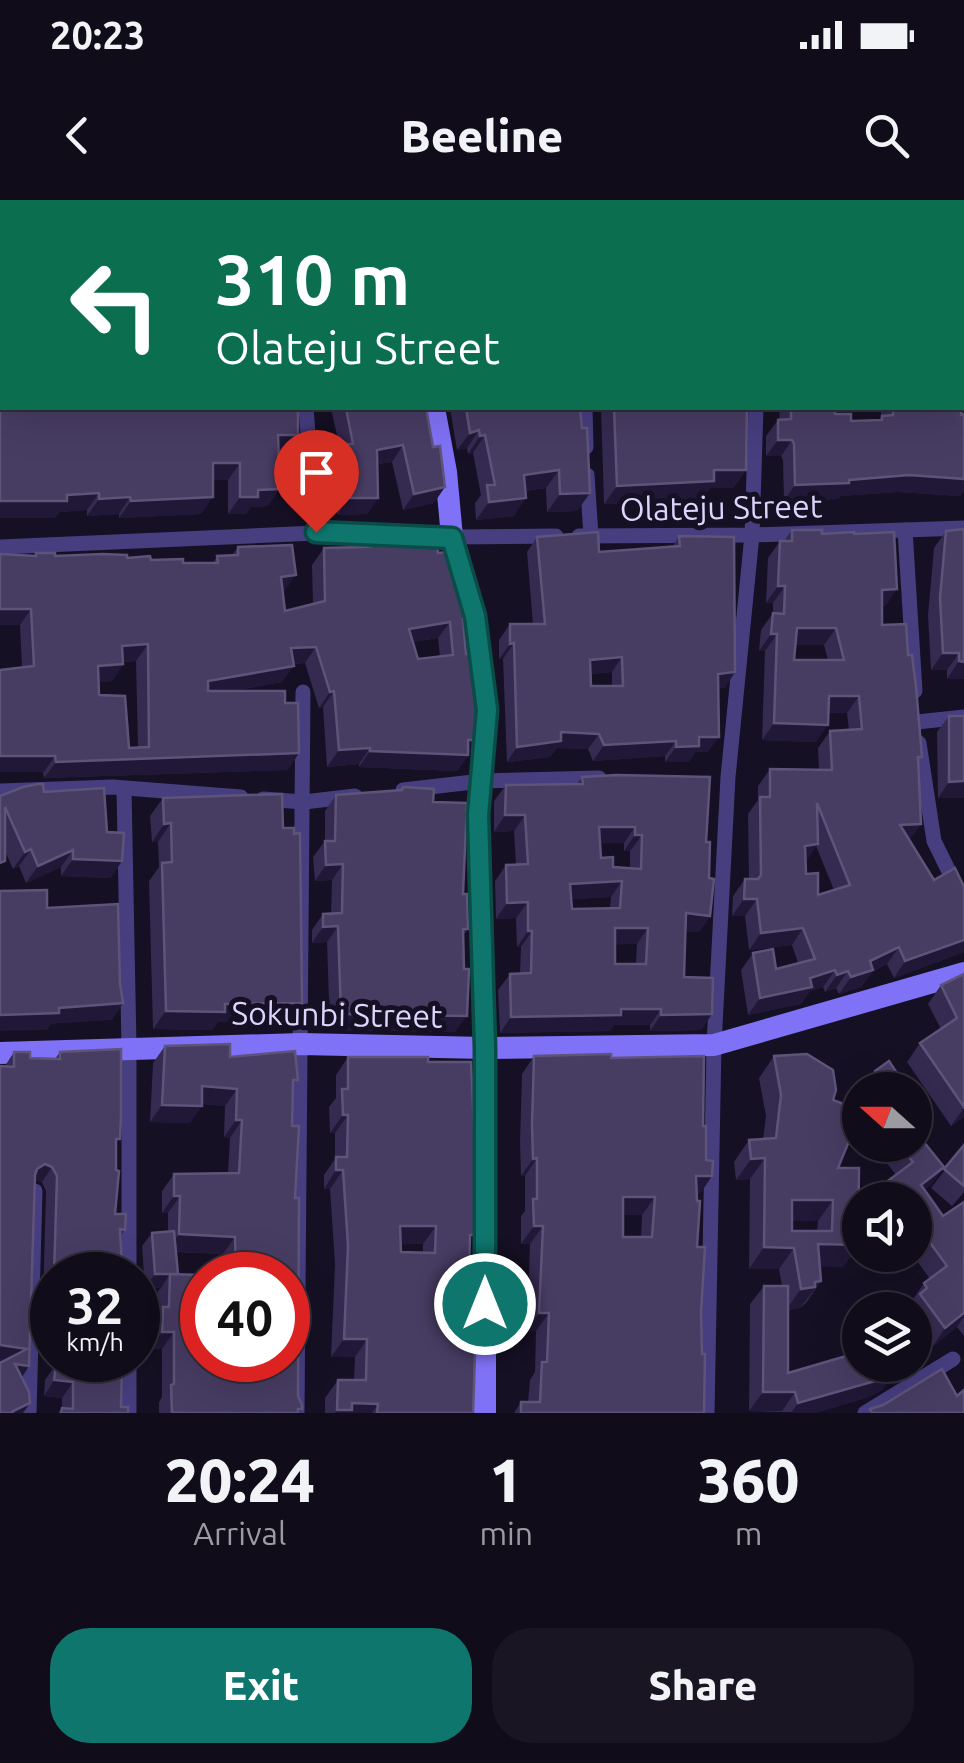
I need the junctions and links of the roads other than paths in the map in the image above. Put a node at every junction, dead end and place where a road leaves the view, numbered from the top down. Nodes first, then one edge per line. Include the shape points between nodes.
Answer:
1 (306, 410) edge
2 (434, 410) edge
3 (585, 410) edge
4 (756, 410) edge
5 (964, 528) edge
6 (905, 530) junction
7 (316, 532) junction
8 (591, 536) junction
9 (752, 536) junction
10 (452, 538) junction
11 (0, 547) edge
12 (303, 692) dead end
13 (964, 716) edge
14 (917, 722) junction
15 (622, 778) edge
16 (482, 781) junction
17 (124, 789) junction
18 (0, 791) edge
19 (383, 792) edge
20 (364, 795) edge
21 (304, 802) junction
22 (964, 902) edge
23 (964, 973) edge
24 (301, 1044) junction
25 (714, 1044) junction
26 (129, 1047) junction
27 (485, 1048) junction
28 (0, 1053) edge
29 (35, 1191) edge
30 (129, 1252) edge
31 (953, 1359) dead end
32 (129, 1382) edge
33 (29, 1413) edge
34 (129, 1413) edge
35 (298, 1413) edge
36 (485, 1413) edge
37 (706, 1413) edge
38 (865, 1413) edge

1 - 7 street
2 - 10 street
3 - 8 street
4 - 9 street
5 - 6 street, Olateju Street
6 - 9 street, Olateju Street
6 - 14 street
7 - 10 street, Olateju Street
7 - 11 street, Olateju Street
8 - 9 street, Olateju Street
8 - 10 street, Olateju Street
9 - 25 street via 721,777
10 - 16 street via 475,616 487,710
12 - 21 street
13 - 14 street
14 - 22 street via 934,841
15 - 16 street
16 - 19 street
16 - 27 street
17 - 18 street
17 - 21 street
17 - 26 street
20 - 21 street
21 - 24 street
23 - 25 street, Sokunbi Street
24 - 26 street, Sokunbi Street
24 - 27 street, Sokunbi Street
24 - 35 street
25 - 27 street, Sokunbi Street
25 - 37 street
26 - 28 street, Sokunbi Street
26 - 30 street
27 - 36 street
29 - 33 street
31 - 38 street
32 - 34 street

